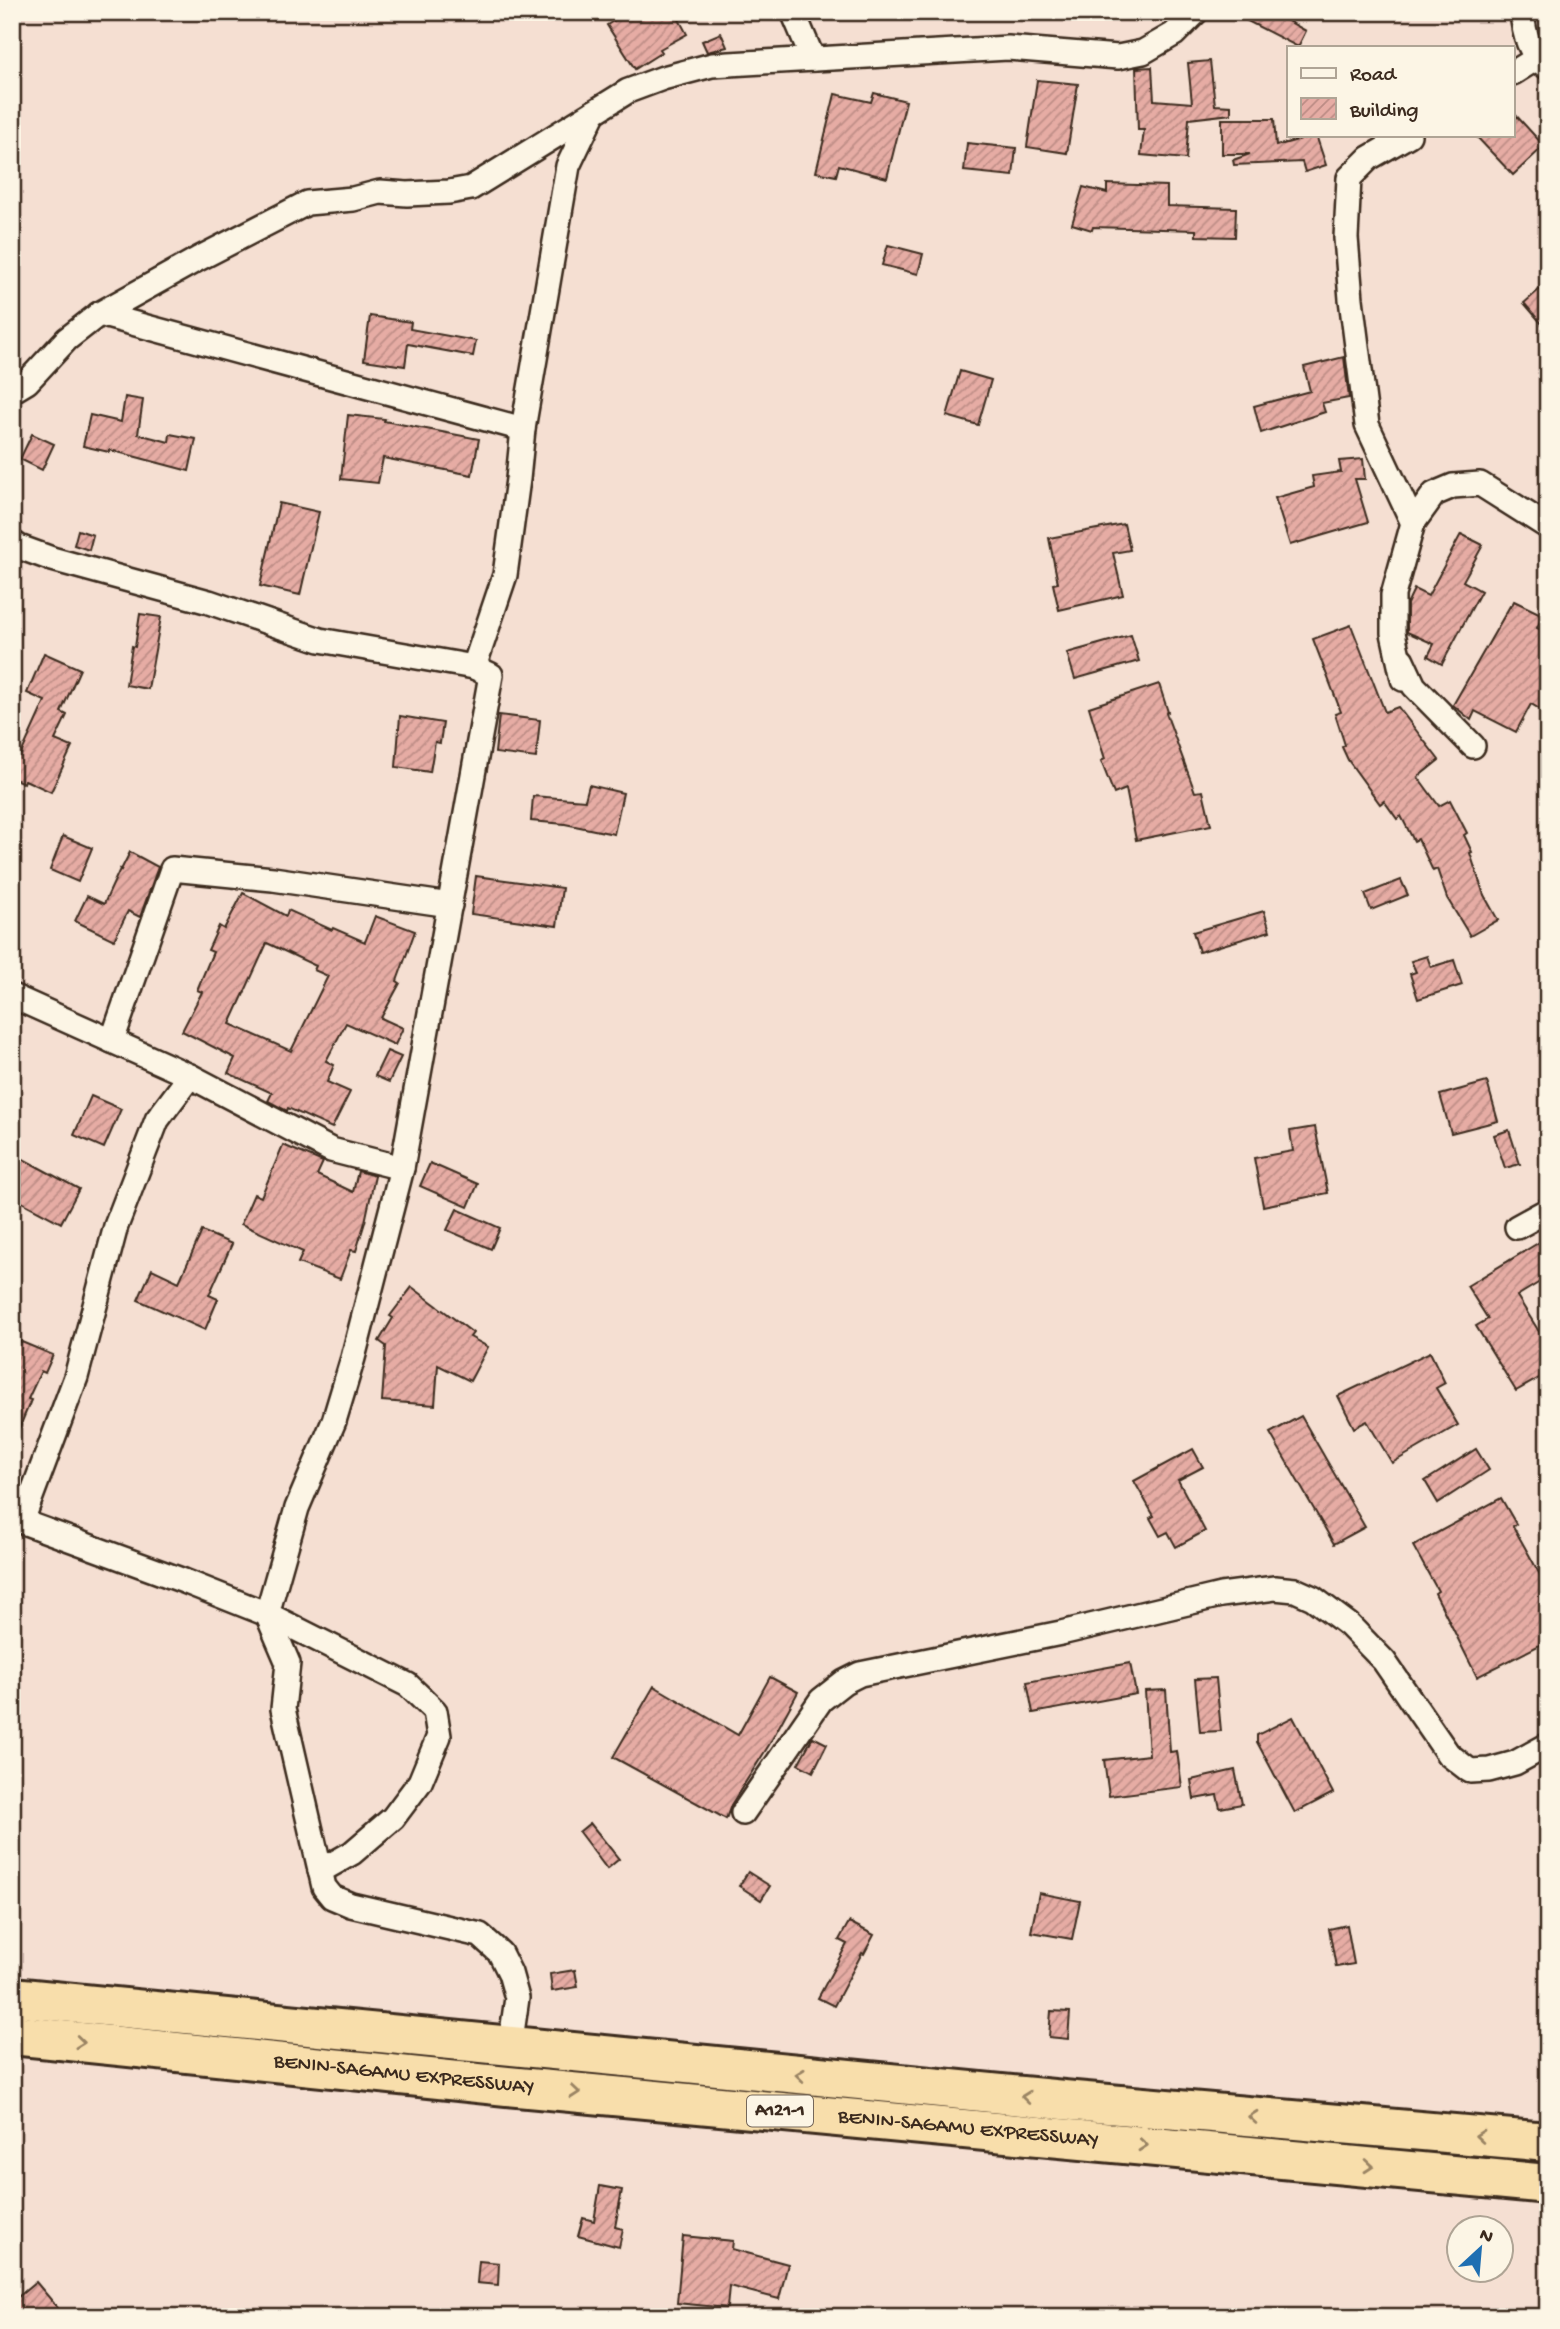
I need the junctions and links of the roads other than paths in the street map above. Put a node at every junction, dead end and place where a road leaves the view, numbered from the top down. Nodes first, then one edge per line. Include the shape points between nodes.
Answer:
1 (793, 12) edge
2 (1196, 12) edge
3 (1522, 12) edge
4 (813, 59) junction
5 (1542, 63) edge
6 (1514, 73) edge
7 (594, 112) junction
8 (1407, 136) edge
9 (99, 314) junction
10 (12, 391) edge
11 (523, 429) junction
12 (1413, 523) junction
13 (1548, 527) edge
14 (12, 542) edge
15 (1396, 647) junction
16 (474, 667) junction
17 (1403, 679) dead end
18 (1473, 746) dead end
19 (450, 905) junction
20 (12, 996) edge
21 (112, 1041) junction
22 (190, 1076) junction
23 (402, 1168) junction
24 (1548, 1210) edge
25 (1517, 1227) dead end
26 (17, 1520) edge
27 (267, 1615) junction
28 (1548, 1745) edge
29 (743, 1814) dead end
30 (320, 1871) junction
31 (12, 1997) edge
32 (12, 2035) edge
33 (510, 2047) junction
34 (1548, 2142) edge
35 (1548, 2184) edge

1 - 4 street
2 - 4 street via 1174,34 1143,52 1118,57 1008,48
3 - 5 street via 1527,42
4 - 7 street via 712,65 628,91
5 - 6 street
7 - 9 street via 471,188 380,192 307,204
7 - 11 street via 568,166
8 - 12 street via 1369,158 1349,178 1346,237 1367,425
9 - 10 street
9 - 11 street
11 - 16 street via 505,575
12 - 13 street via 1434,494 1453,486 1480,484
12 - 15 street via 1393,595
14 - 16 street via 52,559 320,640
15 - 17 street
15 - 18 street via 1415,686
16 - 19 street via 491,675
19 - 21 street via 172,869
19 - 23 street
20 - 21 street
21 - 22 street
22 - 23 street via 331,1150
22 - 26 street via 157,1120 116,1226 76,1377
23 - 27 street via 334,1421 297,1508
24 - 25 street
26 - 27 street
27 - 30 street via 288,1663 283,1709
27 - 30 street via 408,1685 435,1712 439,1736 420,1782 393,1818 352,1853
28 - 29 street via 1515,1763 1470,1771 1448,1755 1384,1661 1349,1625 1313,1598 1275,1588 1221,1595 860,1674 821,1700
30 - 33 street via 332,1897 480,1935 500,1953 517,1998
31 - 33 highway, BENIN-SAGAMU EXPRESSWAY / A121-1
32 -> 35 highway, BENIN-SAGAMU EXPRESSWAY / A121-1
34 -> 33 highway, BENIN-SAGAMU EXPRESSWAY / A121-1

